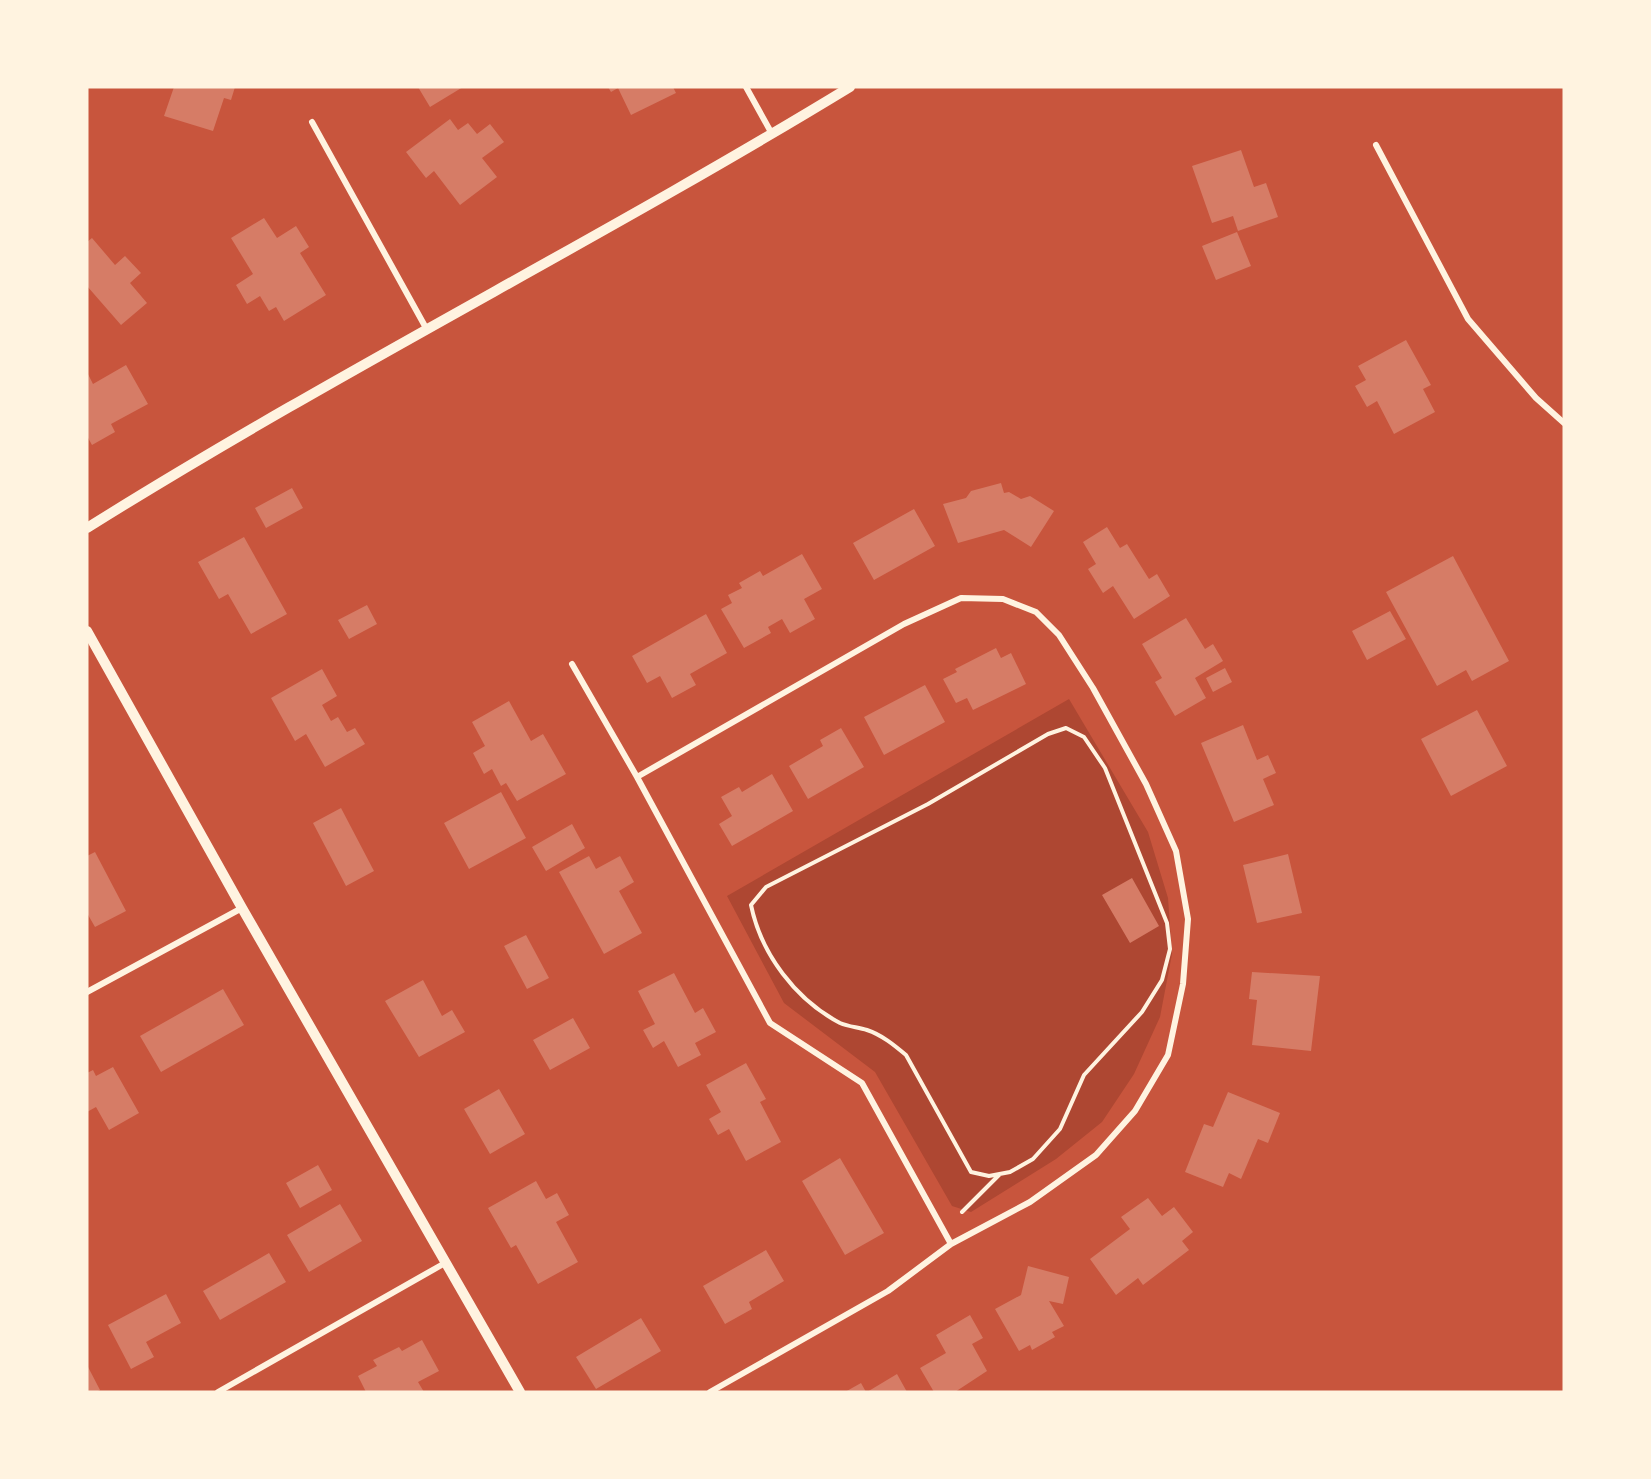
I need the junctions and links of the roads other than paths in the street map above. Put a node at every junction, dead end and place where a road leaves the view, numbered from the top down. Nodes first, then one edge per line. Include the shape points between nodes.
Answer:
1 (746, 87) edge
2 (849, 87) edge
3 (312, 122) dead end
4 (772, 134) junction
5 (1376, 145) dead end
6 (426, 328) junction
7 (1564, 423) edge
8 (87, 528) edge
9 (87, 632) edge
10 (572, 664) dead end
11 (637, 777) junction
12 (242, 908) junction
13 (87, 992) edge
14 (951, 1244) junction
15 (445, 1263) junction
16 (218, 1392) edge
17 (520, 1392) edge
18 (710, 1392) edge

1 - 4 street
2 - 4 street
3 - 6 street
4 - 6 street
5 - 7 street via 1468,320 1536,398
6 - 8 street
9 - 12 street
10 - 11 street
11 - 14 street via 770,1023 862,1083
11 - 14 street via 904,624 961,598 1003,599 1036,612 1059,635 1141,775 1176,851 1188,919 1183,984 1168,1055 1135,1111 1096,1155 1030,1202
12 - 13 street
12 - 15 street
14 - 18 street via 888,1291
15 - 16 street
15 - 17 street

